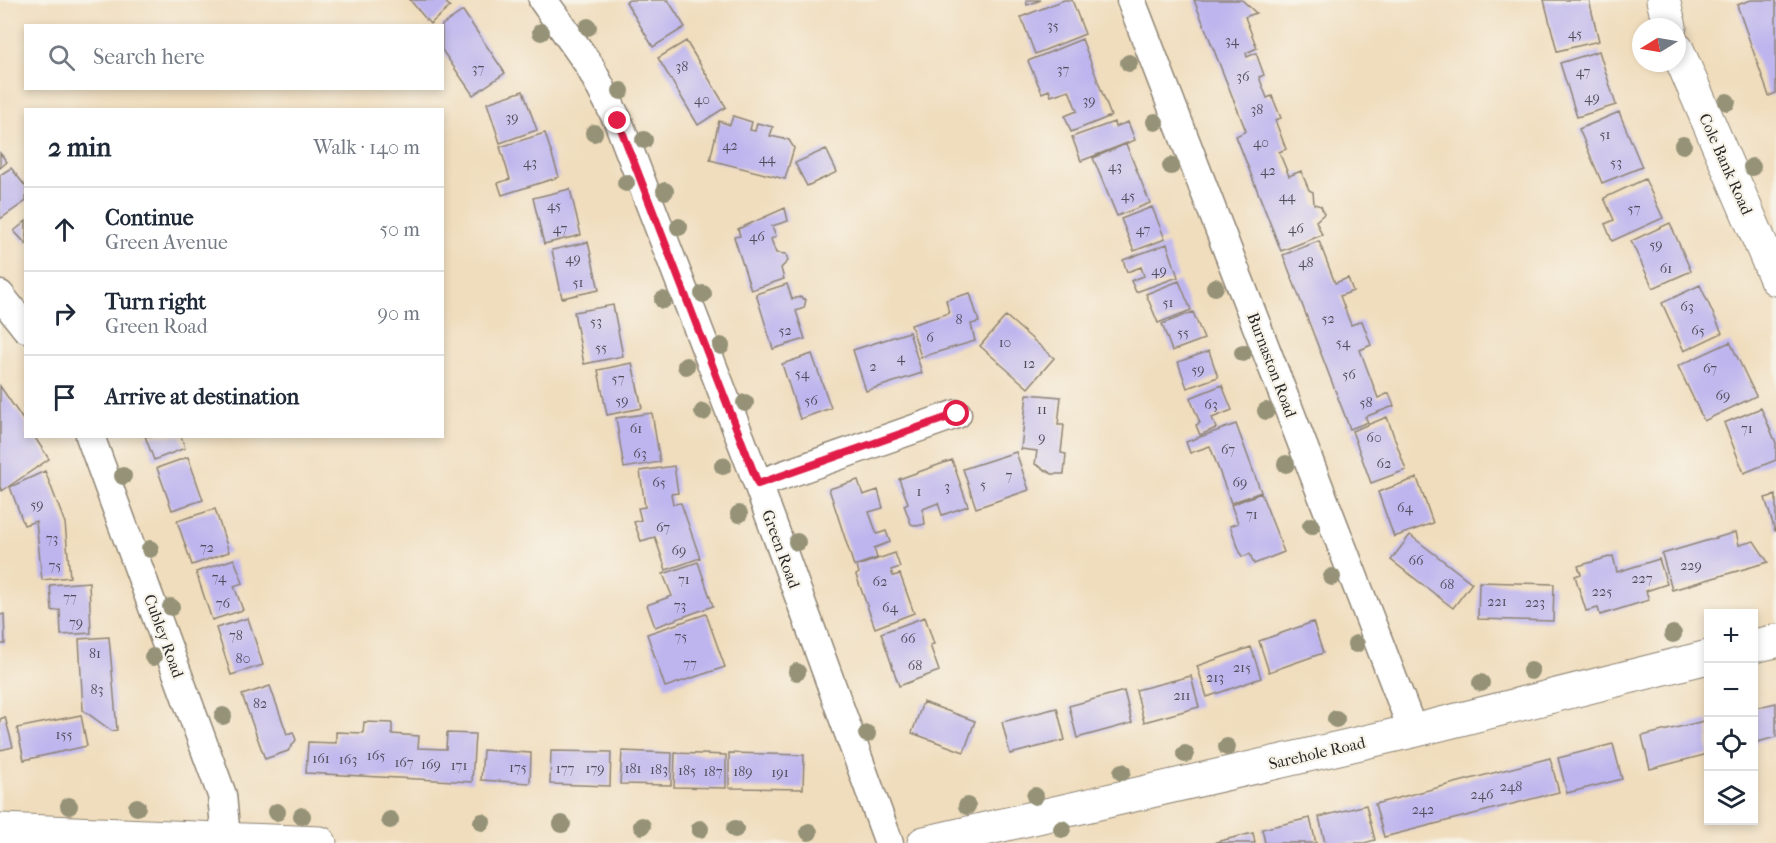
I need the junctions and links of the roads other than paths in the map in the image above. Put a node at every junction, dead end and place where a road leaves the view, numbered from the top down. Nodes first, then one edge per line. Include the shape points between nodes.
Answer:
1 (543, 0) edge
2 (1131, 0) edge
3 (1663, 0) edge
4 (1668, 18) edge
5 (1686, 70) edge
6 (1776, 279) edge
7 (0, 295) edge
8 (24, 325) edge
9 (957, 414) dead end
10 (91, 438) edge
11 (758, 484) junction
12 (1776, 640) edge
13 (1758, 645) edge
14 (1704, 658) edge
15 (1413, 731) junction
16 (0, 830) edge
17 (226, 838) junction
18 (320, 843) edge
19 (889, 843) edge
20 (924, 843) edge

1 - 11 street, Green Road via 589,65 618,121
2 - 15 street, Burnaston Road
3 - 4 street
5 - 6 street, Cole Bank Road
7 - 8 street
9 - 11 street
10 - 17 street, Cubley Road via 222,795
11 - 19 street, Green Road
12 - 13 street
14 - 15 street, Sarehole Road
15 - 20 street, Sarehole Road
16 - 17 street
17 - 18 street

